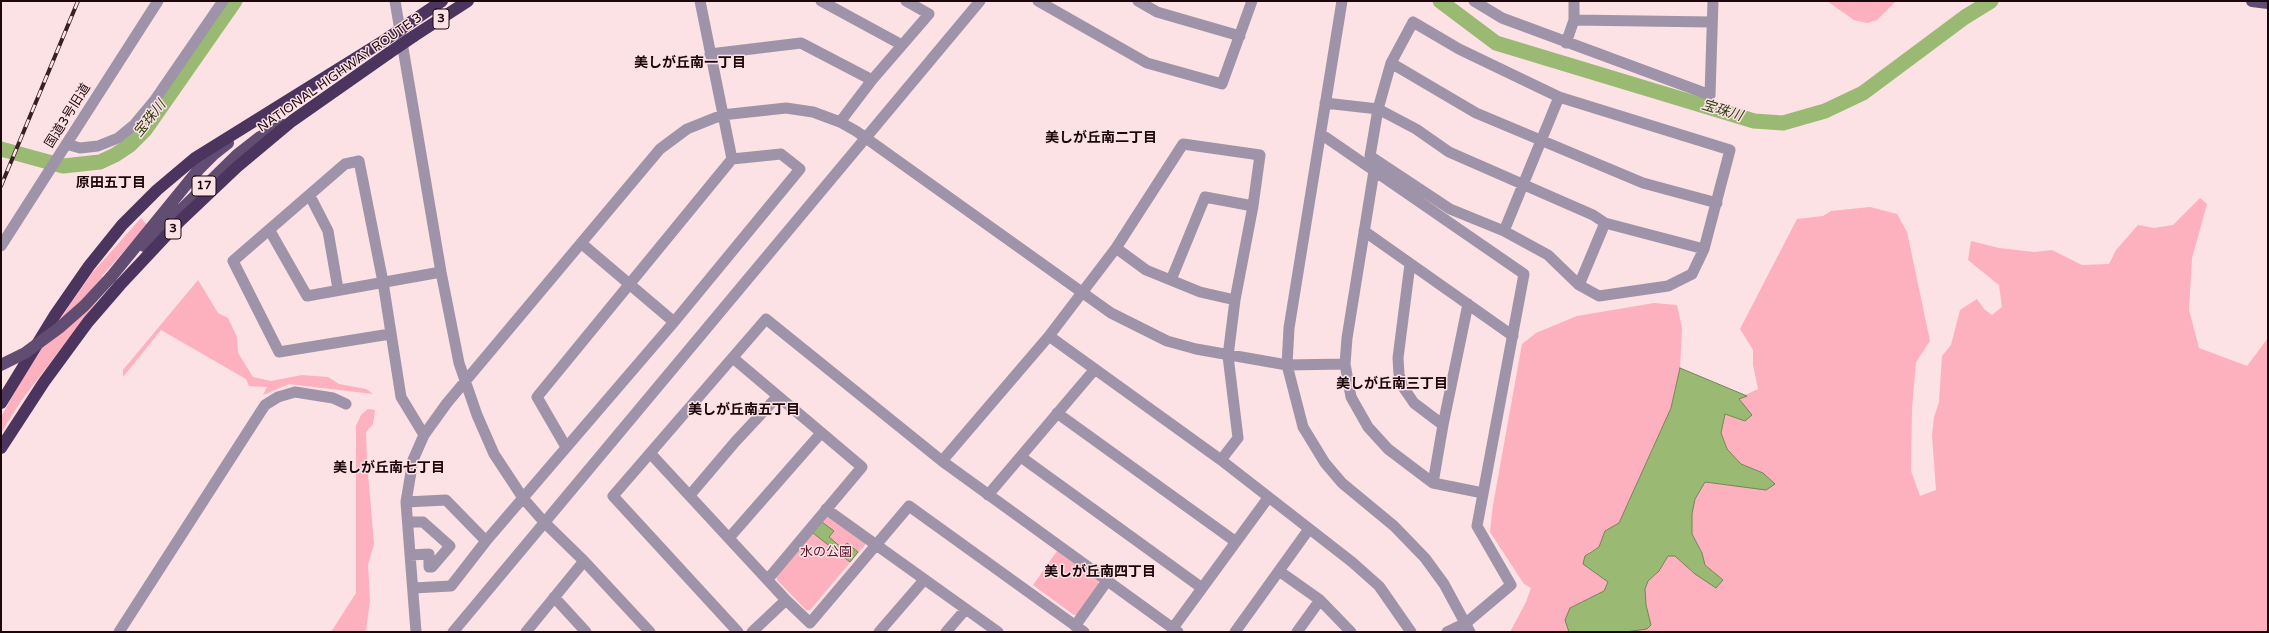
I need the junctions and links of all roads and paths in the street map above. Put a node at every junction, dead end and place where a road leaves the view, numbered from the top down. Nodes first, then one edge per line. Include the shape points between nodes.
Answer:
1 (158, 1) edge
2 (223, 1) edge
3 (395, 1) edge
4 (433, 1) edge
5 (442, 1) edge
6 (468, 1) edge
7 (473, 1) edge
8 (700, 1) edge
9 (821, 1) edge
10 (906, 1) edge
11 (980, 1) edge
12 (1138, 1) edge
13 (1252, 1) edge
14 (1342, 1) edge
15 (1474, 1) edge
16 (1574, 1) edge
17 (1713, 1) edge
18 (2252, 1) edge
19 (1034, 2) edge
20 (2268, 3) edge
21 (457, 8) junction
22 (425, 13) junction
23 (1574, 20) junction
24 (1712, 22) junction
25 (1240, 36) junction
26 (1566, 43) junction
27 (902, 45) junction
28 (710, 54) junction
29 (1391, 63) junction
30 (872, 80) junction
31 (1559, 97) junction
32 (1325, 103) junction
33 (1378, 109) junction
34 (273, 111) junction
35 (722, 115) junction
36 (292, 121) junction
37 (840, 122) junction
38 (1321, 134) junction
39 (866, 138) junction
40 (1540, 140) junction
41 (64, 148) junction
42 (732, 159) junction
43 (1374, 171) junction
44 (1522, 184) junction
45 (310, 196) junction
46 (1717, 203) junction
47 (1253, 206) junction
48 (1605, 223) junction
49 (270, 231) junction
50 (1364, 231) junction
51 (1504, 231) junction
52 (581, 242) junction
53 (1, 246) edge
54 (1116, 248) junction
55 (1704, 248) junction
56 (125, 261) junction
57 (1410, 264) junction
58 (441, 272) junction
59 (1171, 280) junction
60 (383, 282) junction
61 (630, 284) junction
62 (1579, 285) junction
63 (338, 290) junction
64 (1082, 293) junction
65 (1235, 300) junction
66 (1468, 304) junction
67 (674, 322) junction
68 (390, 334) junction
69 (1049, 336) junction
70 (1513, 336) junction
71 (1228, 356) junction
72 (733, 358) junction
73 (1345, 364) junction
74 (1, 365) edge
75 (1287, 365) junction
76 (1095, 369) junction
77 (464, 382) junction
78 (777, 397) junction
79 (1, 403) edge
80 (346, 404) dead end
81 (1057, 413) junction
82 (1443, 425) junction
83 (821, 433) junction
84 (424, 435) junction
85 (566, 447) junction
86 (1, 448) edge
87 (650, 453) junction
88 (1021, 457) junction
89 (1221, 460) junction
90 (942, 461) junction
91 (1434, 483) junction
92 (1483, 493) junction
93 (690, 495) junction
94 (988, 496) junction
95 (523, 498) junction
96 (1268, 498) junction
97 (406, 502) junction
98 (826, 509) junction
99 (408, 522) junction
100 (544, 522) junction
101 (1309, 529) junction
102 (729, 538) junction
103 (486, 541) junction
104 (1236, 542) junction
105 (878, 544) junction
106 (410, 555) junction
107 (584, 561) junction
108 (1280, 571) junction
109 (768, 579) junction
110 (924, 580) junction
111 (1107, 581) junction
112 (413, 588) junction
113 (1202, 588) junction
114 (554, 597) junction
115 (786, 600) junction
116 (1320, 600) junction
117 (965, 610) junction
118 (1468, 628) edge
119 (1079, 629) edge
120 (1176, 630) edge
121 (119, 632) edge
122 (416, 632) edge
123 (453, 632) edge
124 (526, 632) edge
125 (586, 632) edge
126 (650, 632) edge
127 (738, 632) edge
128 (752, 632) edge
129 (879, 632) edge
130 (946, 632) edge
131 (998, 632) edge
132 (1235, 632) edge
133 (1297, 632) edge
134 (1351, 632) edge
135 (1411, 632) edge
136 (1447, 632) edge

1 - 41 street, 国道3号旧道
2 - 41 street via 154,101 134,125 118,138 98,146
3 - 58 street
4 - 22 highway
5 - 22 highway, NATIONAL HIGHWAY ROUTE 3 / 3
6 - 21 highway, NATIONAL HIGHWAY ROUTE 3 / 3
7 - 21 highway
8 - 28 street
9 - 27 street
10 - 27 street via 929,14
11 - 39 street
12 - 25 street via 1157,12
13 - 25 street
14 - 32 street
15 - 26 street via 1502,18
16 - 23 street
17 - 24 street
18 - 20 main road
19 - 25 street via 1147,63 1222,84
21 - 36 highway, NATIONAL HIGHWAY ROUTE 3 / 3, bridge
22 - 34 highway, NATIONAL HIGHWAY ROUTE 3 / 3, bridge
23 - 24 street
23 - 26 street
24 - 26 street via 1710,95
27 - 30 street
28 - 30 street via 801,43
28 - 35 street
29 - 31 street via 1413,22 1459,49
29 - 33 street
29 - 40 street via 1476,113
30 - 37 street
31 - 40 street
31 - 46 street via 1730,150
32 - 33 street
32 - 38 street
33 - 44 street via 1416,128 1449,152
33 - 51 street via 1370,156 1450,209
34 - 56 main road, 17 via 209,159
34 - 79 highway, NATIONAL HIGHWAY ROUTE 3 / 3 via 237,130 195,158 157,190 122,225 55,315
35 - 37 street via 786,108 813,112
35 - 42 street
35 - 52 street via 687,129 660,149
36 - 56 main road, 17 via 260,137 237,155 140,250
36 - 86 highway, NATIONAL HIGHWAY ROUTE 3 / 3 via 237,166 180,221 120,285 88,322 44,382
37 - 39 street
38 - 43 street
38 - 75 street via 1289,328
39 - 64 street
39 - 100 street
40 - 44 street
40 - 46 street via 1643,183
41 - 53 street, 国道3号旧道
42 - 61 street
42 - 67 street via 781,154 800,169
43 - 50 street
43 - 70 street via 1524,274
44 - 48 street via 1593,215
44 - 51 street
45 - 49 street
45 - 60 street via 345,164 360,161
45 - 63 street via 328,231
46 - 55 street
47 - 54 street via 1260,155 1183,144
47 - 59 street via 1205,197
47 - 65 street
48 - 55 street
48 - 62 street
49 - 63 street via 307,296
49 - 68 street via 233,262 279,352
50 - 57 street
50 - 73 street
51 - 62 street via 1548,255
52 - 61 street
52 - 77 street
54 - 59 street via 1146,270
54 - 64 street
55 - 62 street via 1692,274 1668,286 1599,296
56 - 74 main road, 17, bridge via 84,306 59,328 25,353
57 - 66 street
57 - 82 street via 1398,358 1399,374 1403,387 1414,403
58 - 60 street
58 - 77 street
59 - 65 street via 1200,292
60 - 63 street
60 - 68 street
61 - 67 street
61 - 85 street via 537,397
64 - 69 street
64 - 71 street via 1131,325 1167,341
65 - 71 street
66 - 70 street
66 - 82 street
67 - 85 street
68 - 84 street via 398,398
69 - 76 street
69 - 90 street
70 - 92 street
71 - 75 street
71 - 89 street via 1238,438
72 - 78 street
72 - 87 street
72 - 90 street via 766,319
73 - 75 street
73 - 91 street via 1351,397 1368,427 1388,449
75 - 118 street via 1303,427 1325,463 1342,482 1394,526 1425,558 1444,584
76 - 81 street
76 - 89 street
77 - 84 street
77 - 95 street via 494,454
78 - 83 street
78 - 93 street
80 - 121 street via 333,398 295,392 278,396 266,405
81 - 88 street
81 - 104 street
82 - 91 street
83 - 98 street via 862,468
83 - 102 street
84 - 97 street via 413,460
85 - 95 street
87 - 93 street
87 - 127 street via 613,496
88 - 94 street
88 - 113 street
89 - 96 street
90 - 94 street
91 - 92 street
92 - 118 street via 1477,526 1511,585
93 - 102 street
94 - 111 street
95 - 100 street
95 - 103 street
96 - 101 street
96 - 104 street
97 - 99 street
97 - 103 street via 446,500
98 - 105 street
98 - 109 street
99 - 106 street
99 - 106 street via 423,522 450,546 432,567 429,567 429,554
100 - 107 street
100 - 123 street
101 - 108 street
101 - 135 street via 1379,586
102 - 109 street
103 - 112 street via 452,586
104 - 113 street
105 - 110 street
105 - 115 street via 810,623
105 - 119 street via 909,506
106 - 112 street
107 - 114 street
107 - 126 street
108 - 116 street
108 - 132 street
109 - 115 street
110 - 117 street
110 - 129 street
111 - 119 street
111 - 120 street
112 - 122 street
113 - 120 street
114 - 124 street
114 - 125 street
115 - 128 street
116 - 133 street
116 - 134 street
117 - 130 street
117 - 131 street
118 - 136 street

